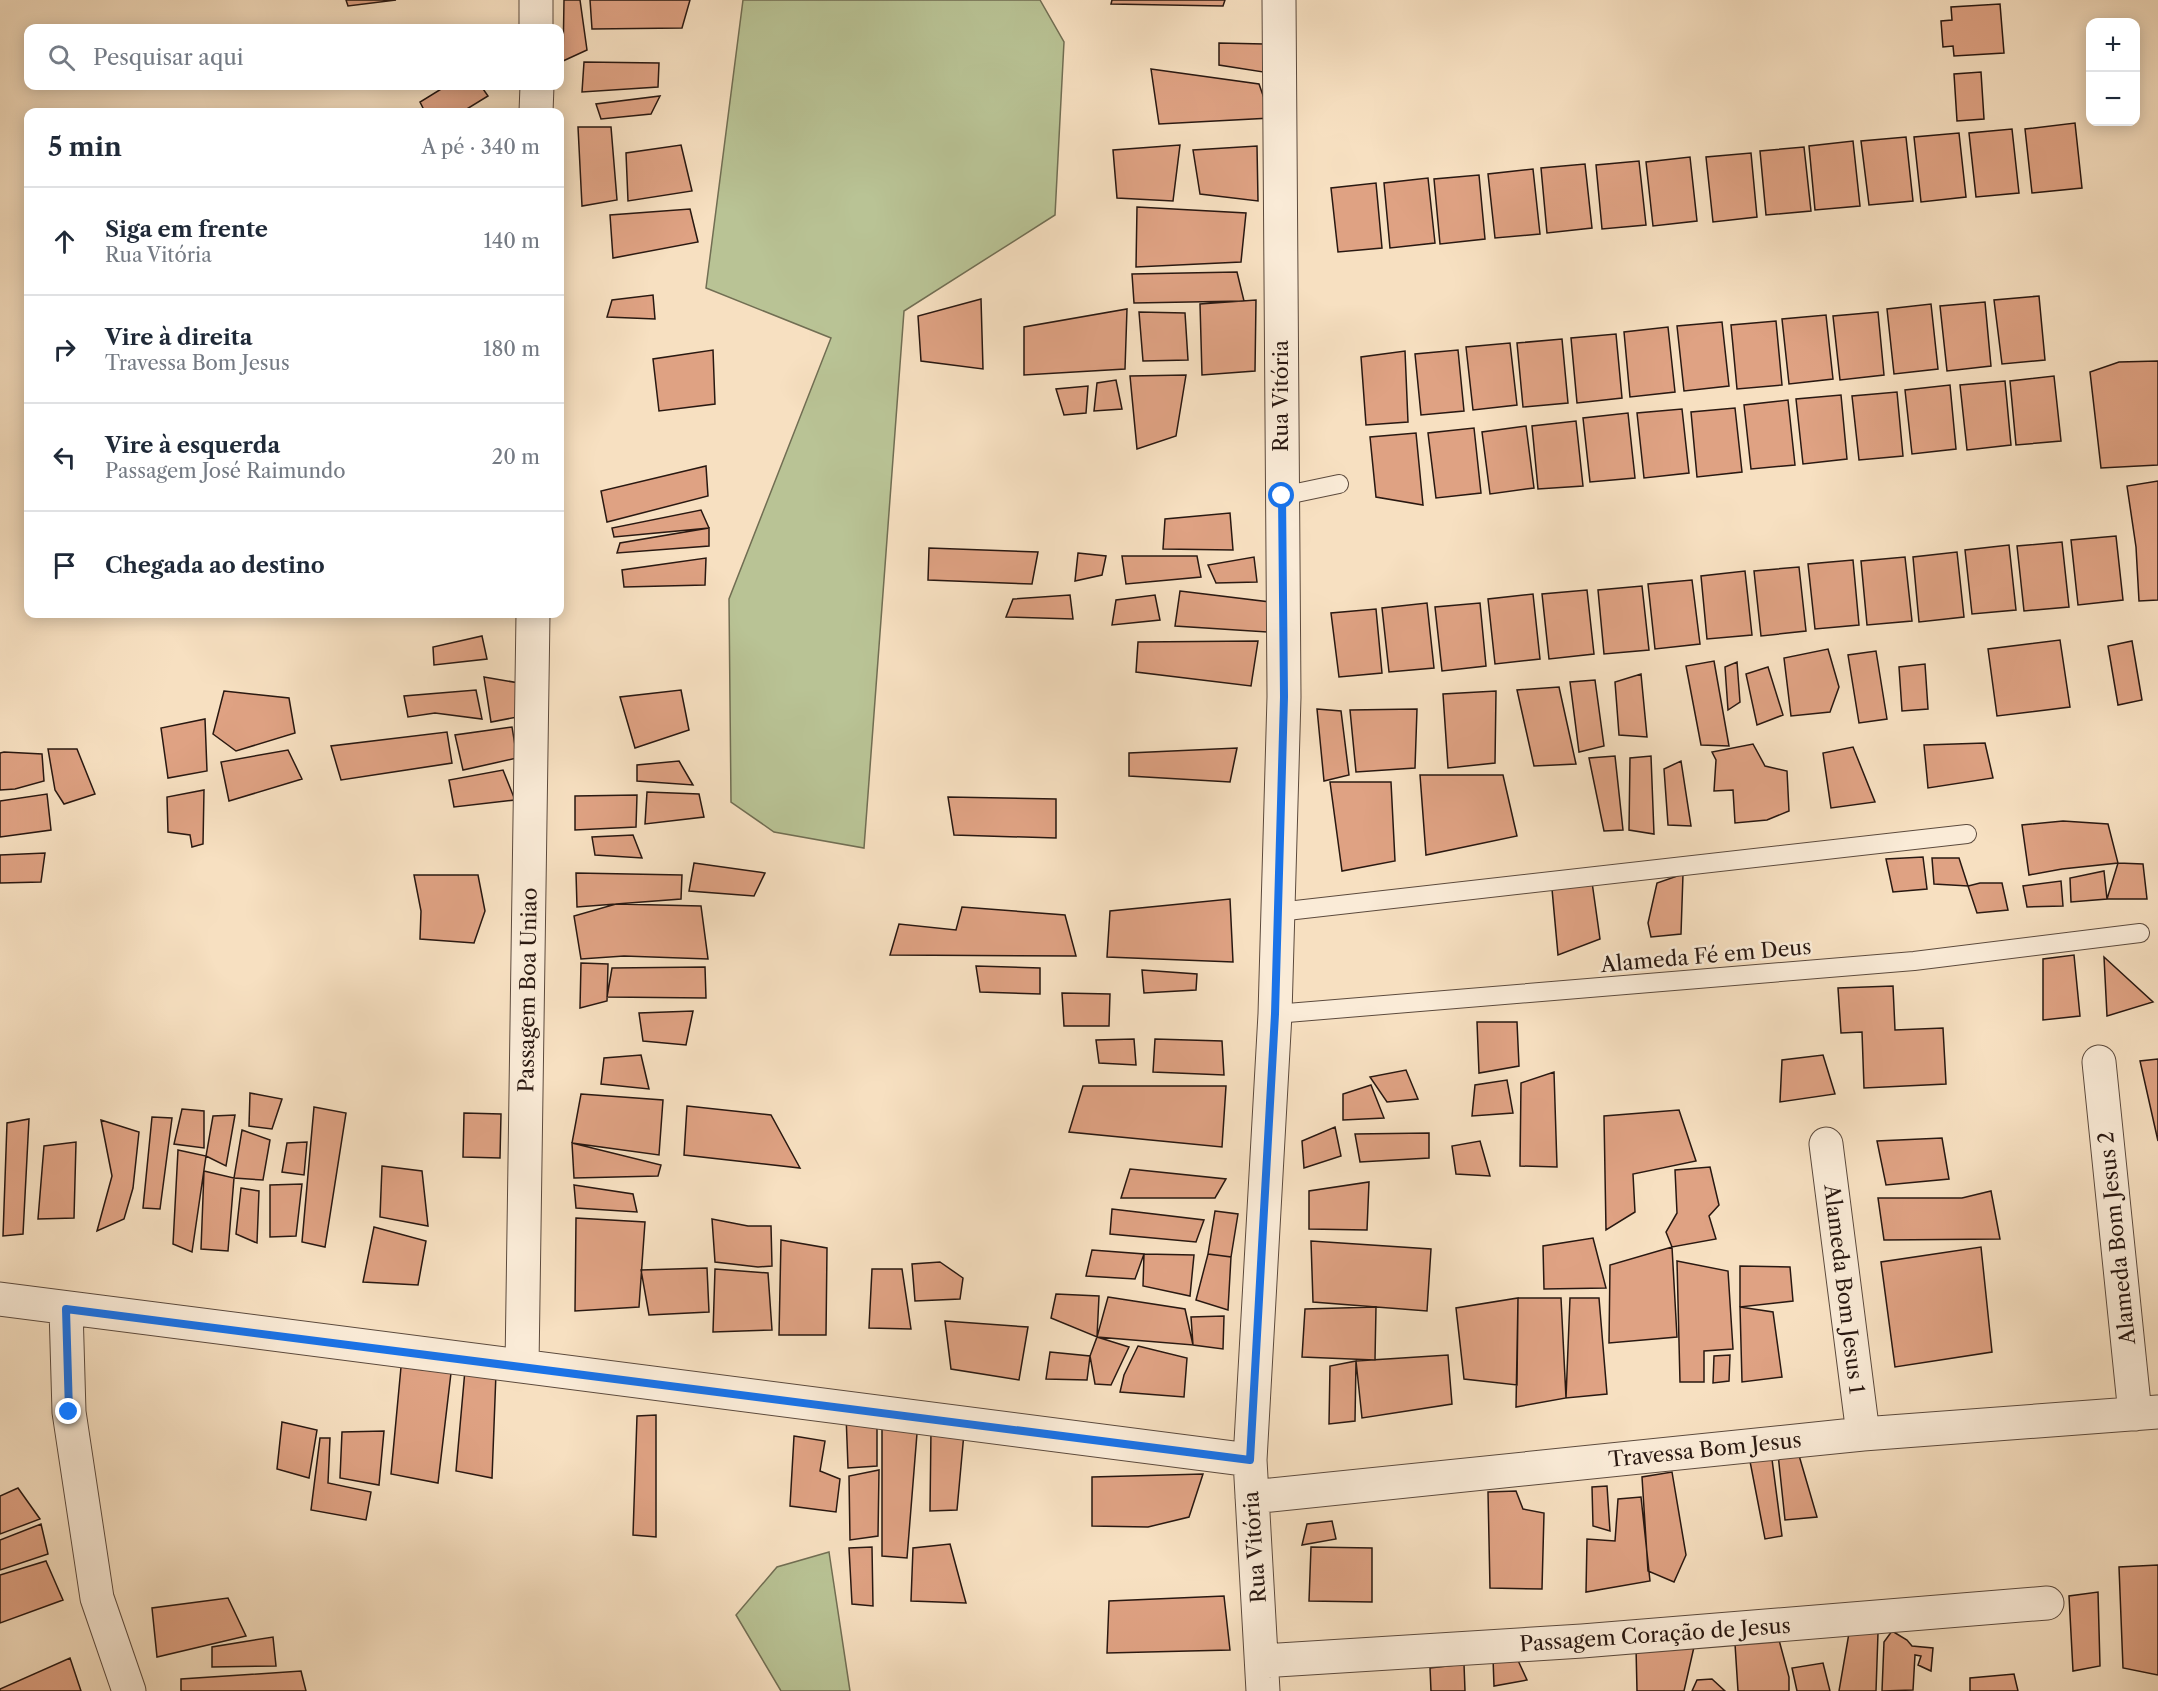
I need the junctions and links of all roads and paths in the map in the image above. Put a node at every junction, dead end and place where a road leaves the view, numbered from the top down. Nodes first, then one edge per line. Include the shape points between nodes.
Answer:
1 (536, 0) edge
2 (1279, 0) edge
3 (536, 24) edge
4 (537, 90) edge
5 (537, 108) edge
6 (1339, 484) dead end
7 (1282, 496) junction
8 (533, 618) edge
9 (1967, 834) dead end
10 (1278, 912) junction
11 (2139, 933) dead end
12 (1275, 1014) junction
13 (2099, 1062) dead end
14 (1826, 1144) dead end
15 (0, 1299) edge
16 (66, 1309) junction
17 (522, 1366) junction
18 (2147, 1413) edge
19 (1863, 1434) junction
20 (1250, 1460) junction
21 (1252, 1497) junction
22 (2047, 1603) dead end
23 (1263, 1676) edge
24 (129, 1691) edge

1 - 3 street
2 - 7 street, Rua Vitória
4 - 5 street
6 - 7 lane
7 - 10 street, Rua Vitória via 1284,697
8 - 17 street, Passagem Boa Uniao
9 - 10 lane
10 - 12 street, Rua Vitória
11 - 12 lane, Alameda Fé em Deus via 1914,961
12 - 20 street, Rua Vitória
13 - 18 street, Alameda Bom Jesus 2
14 - 19 street, Alameda Bom Jesus 1
15 - 16 street
16 - 17 street
16 - 24 street via 69,1412 97,1598
17 - 20 street
18 - 19 street, Travessa Bom Jesus
19 - 21 street, Travessa Bom Jesus
20 - 21 street, Rua Vitória
21 - 23 street, Rua Vitória
22 - 23 street, Passagem Coração de Jesus via 1582,1641

